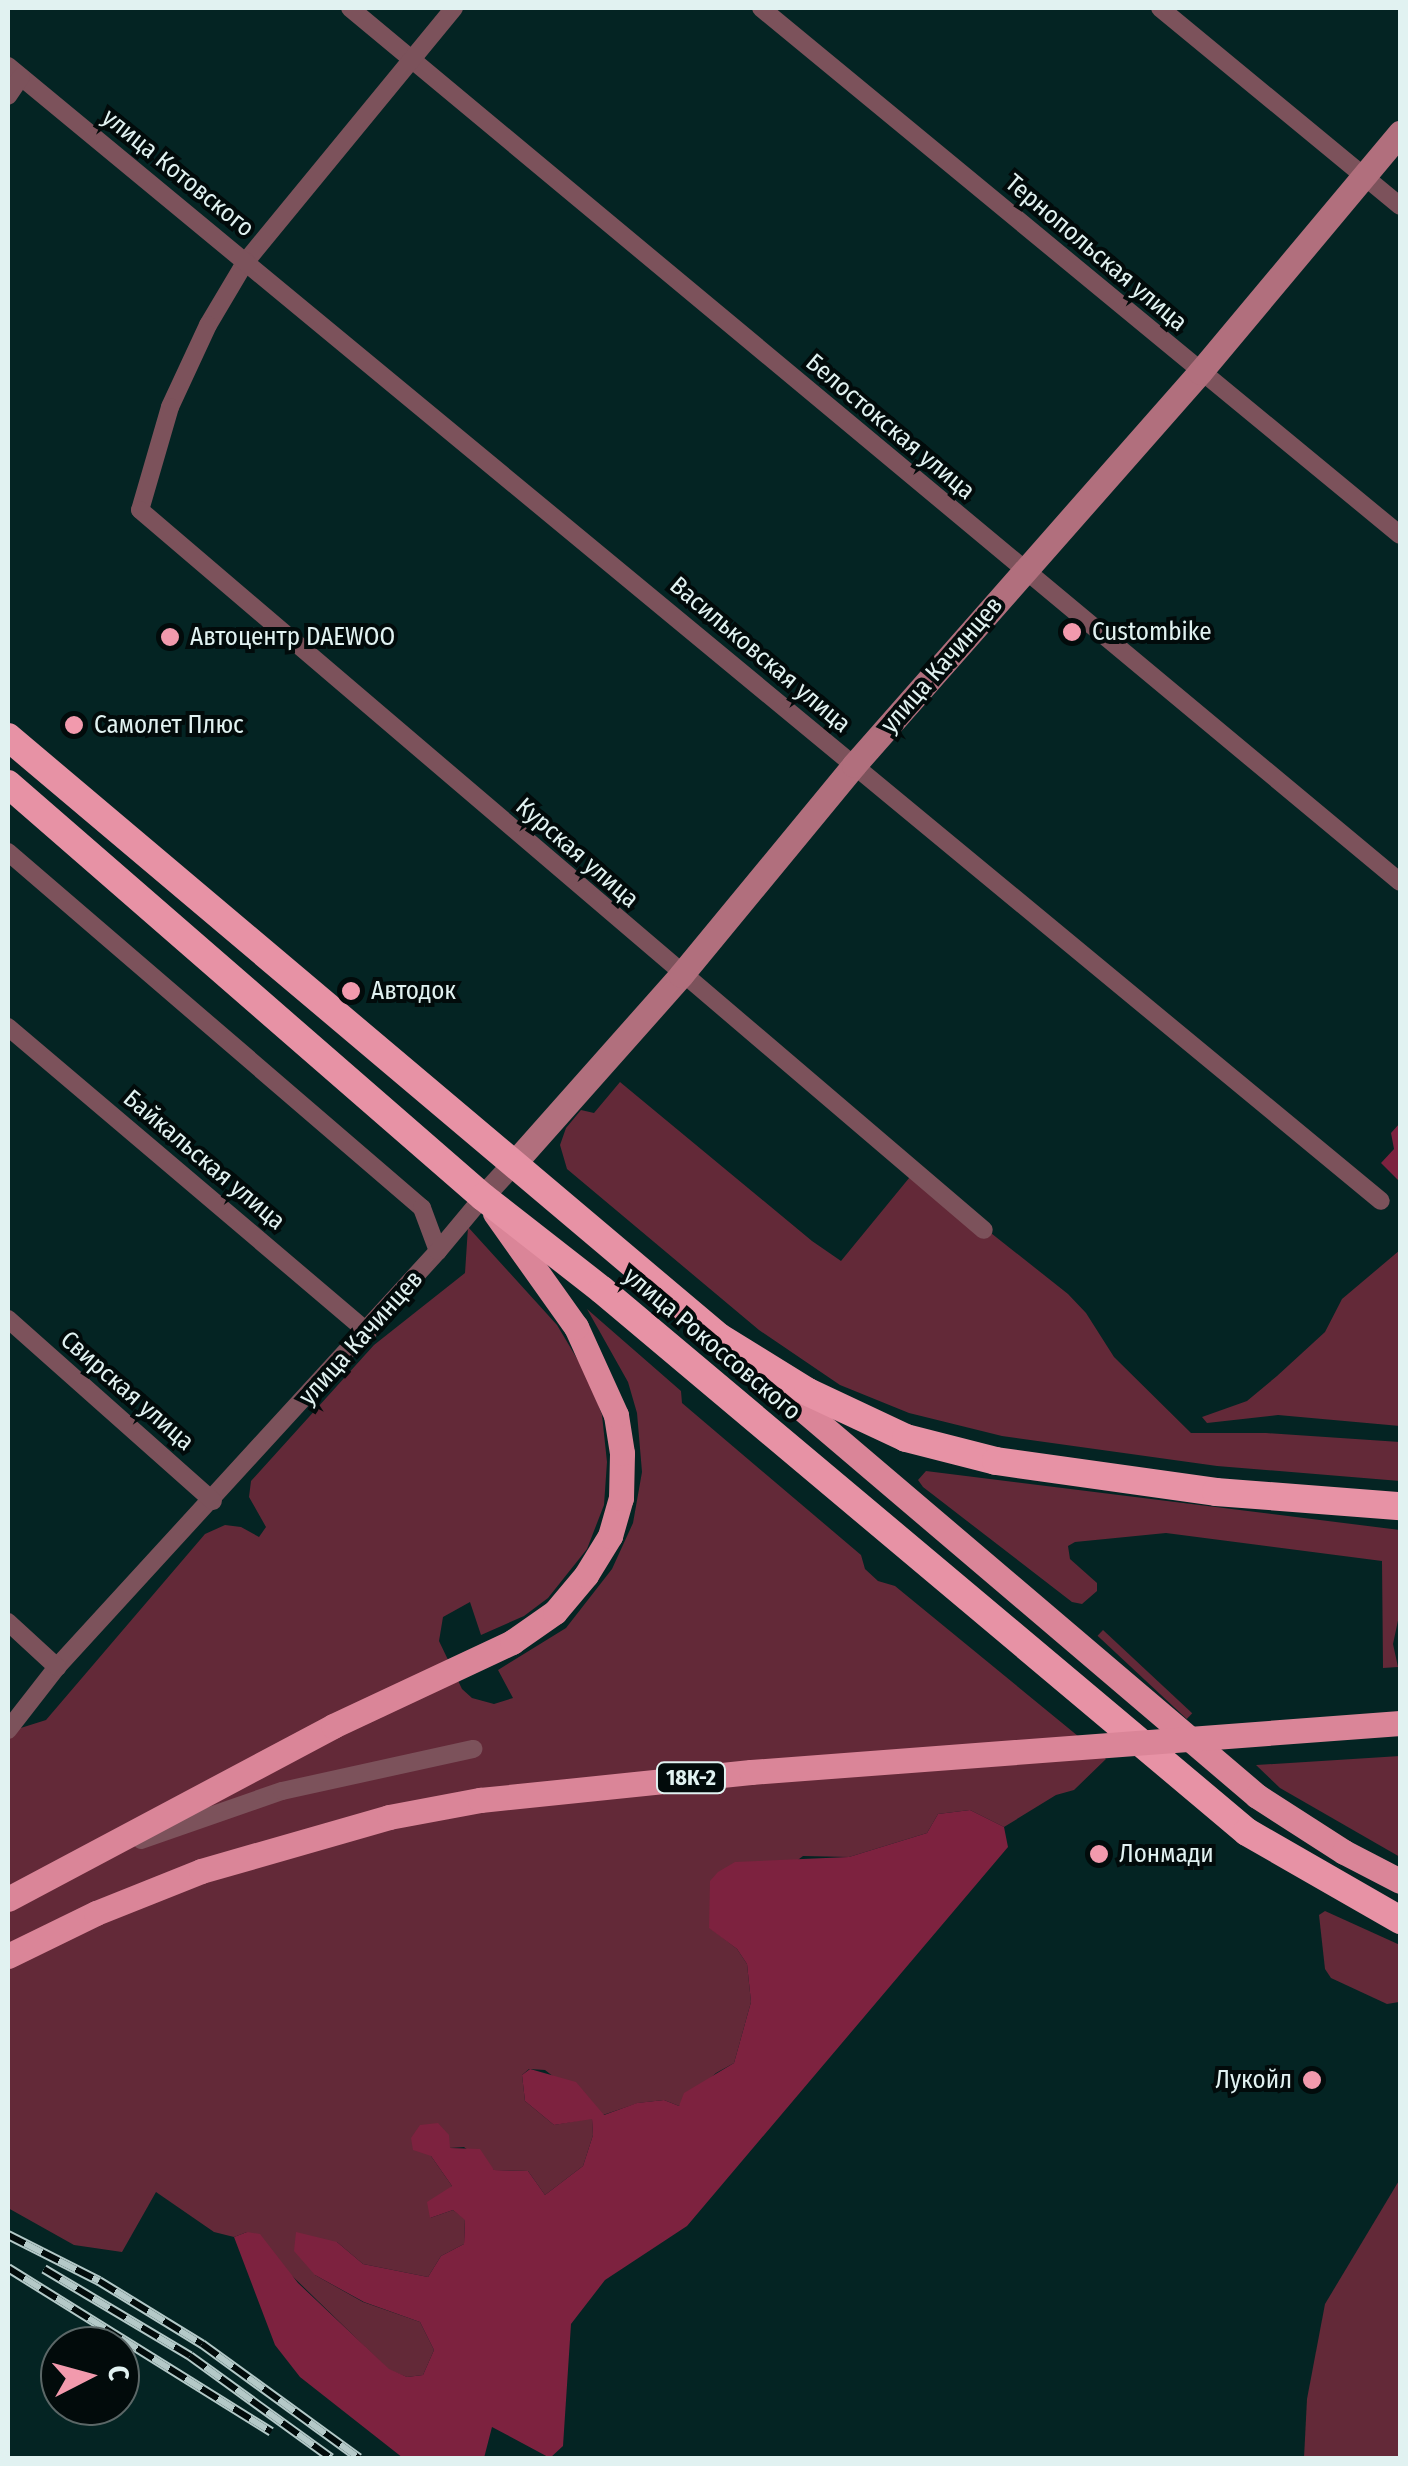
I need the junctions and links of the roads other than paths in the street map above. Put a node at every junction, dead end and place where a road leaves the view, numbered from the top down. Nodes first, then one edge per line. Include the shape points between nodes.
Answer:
1 (350, 8) edge
2 (454, 8) edge
3 (761, 8) edge
4 (1160, 8) edge
5 (412, 59) junction
6 (14, 71) edge
7 (8, 96) edge
8 (1400, 133) edge
9 (1362, 175) junction
10 (1400, 206) edge
11 (246, 262) junction
12 (1200, 372) junction
13 (140, 510) joint
14 (1400, 535) edge
15 (1024, 572) junction
16 (8, 737) edge
17 (854, 766) junction
18 (8, 784) edge
19 (8, 852) edge
20 (1400, 882) edge
21 (681, 976) junction
22 (8, 1027) edge
23 (516, 1162) junction
24 (483, 1197) junction
25 (1381, 1202) dead end
26 (984, 1230) dead end
27 (438, 1251) junction
28 (8, 1320) edge
29 (368, 1332) junction
30 (718, 1337) junction
31 (214, 1500) junction
32 (1400, 1506) edge
33 (8, 1622) edge
34 (57, 1667) junction
35 (1400, 1723) edge
36 (8, 1730) edge
37 (472, 1749) dead end
38 (76, 1866) junction
39 (1400, 1880) edge
40 (8, 1899) edge
41 (1400, 1920) edge
42 (8, 1956) edge

1 - 5 street, Белостокская улица
2 - 5 street
3 - 12 street, Тернопольская улица
4 - 9 street
5 - 11 street
5 - 15 street, Белостокская улица
6 - 7 street
6 - 11 street, улица Котовского
8 - 9 main road, улица Качинцев
9 - 10 street
9 - 12 main road, улица Качинцев
11 - 13 street, улица Котовского via 170,407
11 - 17 street, Васильковская улица
12 - 14 street, Тернопольская улица
12 - 15 main road, улица Качинцев
13 - 21 street, Курская улица
15 - 17 main road, улица Качинцев
15 - 20 street, Белостокская улица
16 - 23 highway, улица Рокоссовского
17 - 21 main road, улица Качинцев
17 - 25 street, Васильковская улица
18 - 24 highway, улица Рокоссовского
19 - 27 street, улица Качинцев via 422,1208
21 - 23 main road, улица Качинцев
21 - 26 street, Курская улица
22 - 29 street, Байкальская улица
23 - 24 street, улица Качинцев
23 - 30 highway, улица Рокоссовского
24 - 27 street
24 - 38 main road via 590,1351 616,1415 623,1474 610,1536 573,1594 537,1626 332,1726
24 - 41 highway, улица Рокоссовского via 1246,1832
27 - 29 street, улица Качинцев
28 - 31 street, Свирская улица
29 - 31 street, улица Качинцев
30 - 32 highway, улица Рокоссовского via 860,1420 953,1451 1216,1492
30 - 39 main road via 1257,1796
31 - 34 street, улица Качинцев
33 - 34 street
34 - 36 street, улица Качинцев
35 - 42 main road, 18К-2, bridge via 750,1772 480,1800 389,1816 201,1871
37 - 38 street via 282,1791
38 - 40 main road

